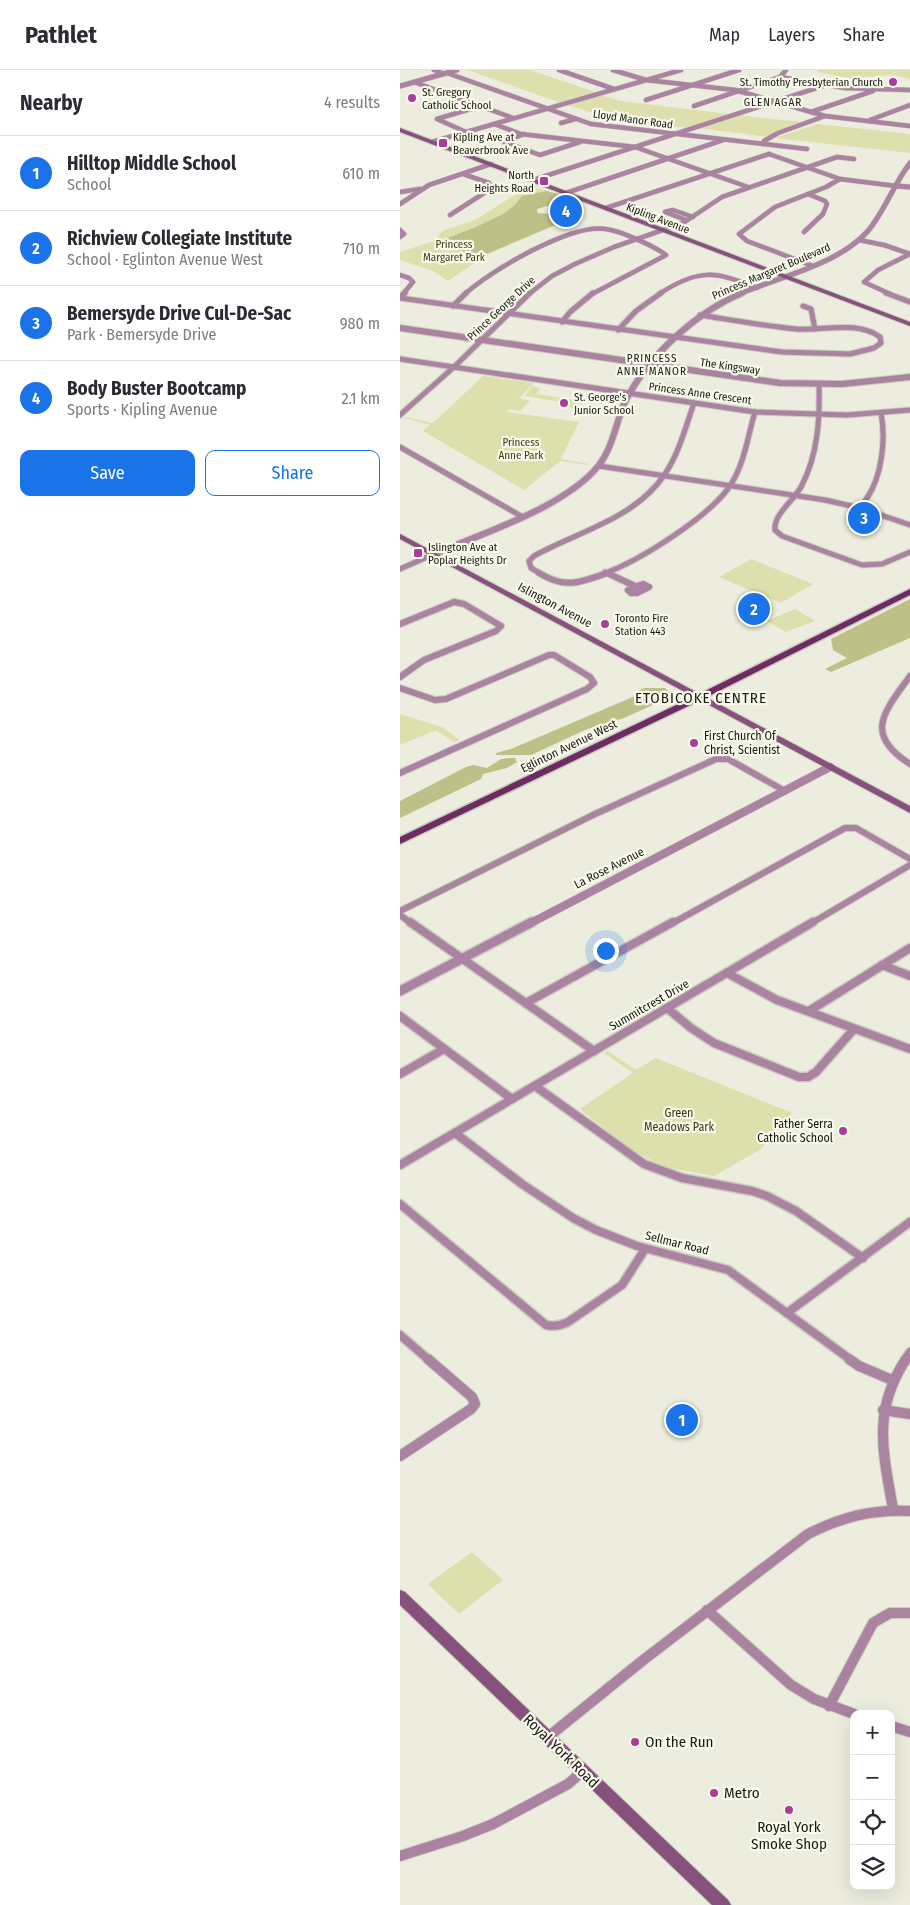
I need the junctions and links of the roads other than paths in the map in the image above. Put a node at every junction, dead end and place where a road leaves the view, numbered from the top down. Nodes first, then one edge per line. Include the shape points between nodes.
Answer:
1 (434, 70) edge
2 (457, 70) edge
3 (559, 70) edge
4 (614, 70) edge
5 (681, 70) edge
6 (739, 70) edge
7 (786, 70) edge
8 (446, 73) junction
9 (780, 77) junction
10 (646, 80) junction
11 (400, 82) edge
12 (414, 82) junction
13 (406, 84) junction
14 (693, 85) junction
15 (400, 86) edge
16 (826, 86) junction
17 (614, 89) junction
18 (877, 89) junction
19 (910, 90) edge
20 (739, 91) junction
21 (646, 100) dead end
22 (774, 102) junction
23 (910, 105) edge
24 (480, 106) junction
25 (694, 106) dead end
26 (546, 108) junction
27 (812, 112) junction
28 (825, 116) junction
29 (512, 118) junction
30 (576, 119) junction
31 (866, 121) junction
32 (561, 123) dead end
33 (494, 124) junction
34 (910, 126) edge
35 (400, 130) edge
36 (466, 132) junction
37 (524, 134) junction
38 (675, 134) junction
39 (682, 134) junction
40 (724, 140) junction
41 (585, 141) junction
42 (432, 142) junction
43 (763, 144) junction
44 (635, 147) junction
45 (807, 149) dead end
46 (768, 154) junction
47 (669, 159) junction
48 (854, 159) dead end
49 (910, 163) edge
50 (491, 164) junction
51 (806, 168) junction
52 (710, 173) junction
53 (463, 174) junction
54 (840, 179) junction
55 (533, 180) junction
56 (896, 186) junction
57 (748, 187) junction
58 (910, 188) edge
59 (422, 189) junction
60 (566, 193) junction
61 (400, 194) edge
62 (808, 194) junction
63 (406, 199) junction
64 (400, 204) edge
65 (606, 208) junction
66 (450, 216) dead end
67 (693, 216) junction
68 (686, 220) junction
69 (400, 230) edge
70 (663, 230) junction
71 (804, 232) dead end
72 (400, 237) edge
73 (635, 240) junction
74 (859, 240) junction
75 (910, 254) edge
76 (813, 266) junction
77 (400, 275) edge
78 (786, 277) junction
79 (758, 288) junction
80 (400, 298) edge
81 (910, 302) edge
82 (453, 306) junction
83 (804, 306) dead end
84 (508, 314) junction
85 (700, 316) junction
86 (562, 322) junction
87 (910, 324) edge
88 (400, 328) edge
89 (815, 329) junction
90 (618, 330) junction
91 (676, 338) junction
92 (481, 340) junction
93 (400, 359) edge
94 (652, 365) junction
95 (454, 367) junction
96 (910, 377) edge
97 (819, 384) junction
98 (630, 393) junction
99 (694, 403) junction
100 (910, 410) edge
101 (756, 412) junction
102 (880, 413) junction
103 (400, 415) edge
104 (820, 415) junction
105 (400, 447) edge
106 (599, 466) junction
107 (665, 476) junction
108 (731, 486) junction
109 (797, 496) junction
110 (860, 508) junction
111 (882, 515) junction
112 (521, 516) junction
113 (910, 525) edge
114 (400, 536) edge
115 (910, 552) edge
116 (434, 554) junction
117 (400, 569) edge
118 (605, 572) junction
119 (635, 586) dead end
120 (910, 592) edge
121 (400, 624) edge
122 (910, 676) edge
123 (400, 677) edge
124 (400, 688) edge
125 (700, 697) junction
126 (910, 764) edge
127 (830, 767) junction
128 (400, 773) edge
129 (785, 791) junction
130 (910, 810) edge
131 (400, 841) edge
132 (910, 859) edge
133 (910, 865) edge
134 (400, 913) edge
135 (910, 948) edge
136 (462, 959) junction
137 (882, 965) junction
138 (726, 973) junction
139 (910, 976) edge
140 (400, 991) edge
141 (526, 1003) junction
142 (667, 1008) junction
143 (809, 1011) junction
144 (400, 1016) edge
145 (854, 1029) junction
146 (444, 1049) junction
147 (910, 1049) edge
148 (594, 1050) junction
149 (400, 1074) edge
150 (535, 1086) junction
151 (512, 1099) junction
152 (455, 1132) junction
153 (400, 1165) edge
154 (400, 1204) edge
155 (910, 1222) edge
156 (645, 1249) junction
157 (863, 1258) junction
158 (787, 1313) junction
159 (400, 1335) edge
160 (910, 1352) edge
161 (892, 1380) junction
162 (883, 1410) junction
163 (910, 1414) edge
164 (400, 1456) edge
165 (893, 1509) junction
166 (910, 1511) edge
167 (400, 1596) edge
168 (707, 1610) junction
169 (910, 1613) edge
170 (829, 1706) junction
171 (850, 1713) edge
172 (895, 1727) edge
173 (910, 1732) edge
174 (548, 1737) junction
175 (583, 1771) junction
176 (400, 1856) edge
177 (723, 1905) edge

1 - 8 street, Lloyd Manor Road
2 - 8 street
3 - 17 street
4 - 10 street
5 - 10 street
6 - 14 street
7 - 9 street
8 - 12 street
8 - 26 street, Lloyd Manor Road
9 - 16 street
9 - 20 street
10 - 14 street
10 - 17 street
11 - 13 street
12 - 13 street
12 - 24 street
13 - 15 street
14 - 20 street
14 - 21 street
16 - 18 street
16 - 22 street
17 - 26 street
18 - 19 street
18 - 27 street
20 - 22 street
20 - 25 street
22 - 27 street
22 - 39 street
23 - 31 street
24 - 29 street
24 - 36 street via 437,119
26 - 29 street
26 - 30 street, Lloyd Manor Road
27 - 28 street
28 - 31 street
28 - 43 street via 773,136
29 - 33 street
30 - 32 street
30 - 38 street, Lloyd Manor Road via 595,125
31 - 34 street
33 - 36 street
33 - 37 street
35 - 42 main road, Kipling Avenue
36 - 42 street
37 - 41 street
37 - 41 street via 504,142 540,155
38 - 39 street
38 - 44 street
39 - 40 street, Lloyd Manor Road
40 - 43 street, Lloyd Manor Road
40 - 47 street
41 - 44 street
42 - 50 main road, Kipling Avenue
43 - 45 street, Lloyd Manor Road
43 - 46 street
44 - 47 street
44 - 55 street
46 - 51 street
46 - 52 street
47 - 52 street
47 - 60 street
48 - 51 street, Prince George Drive via 837,157
49 - 56 street, Princess Margaret Boulevard
50 - 53 street
50 - 55 main road, Kipling Avenue
51 - 54 street
51 - 57 street, Prince George Drive
52 - 57 street
52 - 65 street
53 - 59 street
53 - 66 street via 492,188
54 - 56 street
54 - 62 street
55 - 60 main road, Kipling Avenue
56 - 58 street
56 - 74 street, Princess Margaret Boulevard via 877,219
57 - 67 street, Prince George Drive via 722,197
59 - 61 street
59 - 63 street
60 - 65 main road, Kipling Avenue
61 - 63 street
62 - 71 street via 828,204 823,214
62 - 76 street via 775,206 739,234 747,241
63 - 64 street
65 - 70 main road, Kipling Avenue
67 - 68 street, Prince George Drive
67 - 68 street via 673,210 665,212
68 - 70 street, Prince George Drive
69 - 72 street via 404,234
70 - 73 street, Prince George Drive
70 - 78 main road, Kipling Avenue
73 - 82 street via 602,228 572,234 496,270 474,285
73 - 84 street, Prince George Drive via 552,276
73 - 86 street via 660,250 665,257 596,292
74 - 75 street
74 - 76 street, Princess Margaret Boulevard
75 - 81 street via 865,278 864,282
76 - 78 street, Princess Margaret Boulevard
77 - 80 street via 413,282
78 - 79 street, Princess Margaret Boulevard
78 - 87 main road, Kipling Avenue
79 - 85 street, Princess Margaret Boulevard
79 - 90 street via 726,276 702,276 677,285 645,303
80 - 82 street
82 - 84 street
83 - 89 street via 811,309
84 - 86 street
84 - 92 street, Prince George Drive
85 - 89 street
85 - 91 street, Princess Margaret Boulevard
86 - 90 street
88 - 92 street, The Kingsway
89 - 91 street via 866,329 880,337 881,344 866,352 809,354
90 - 91 street
91 - 94 street, Princess Margaret Boulevard
92 - 94 street, The Kingsway
92 - 95 street, Prince George Drive
93 - 95 street, Princess Anne Crescent
94 - 97 street, The Kingsway via 771,382
94 - 98 street, Princess Margaret Boulevard
95 - 98 street, Princess Anne Crescent
95 - 103 street, Prince George Drive
96 - 97 street, The Kingsway
97 - 104 street
98 - 99 street, Princess Anne Crescent
98 - 106 street, Princess Margaret Boulevard
99 - 101 street, Princess Anne Crescent
99 - 107 street
100 - 102 street, Princess Anne Crescent
101 - 104 street, Princess Anne Crescent
101 - 108 street
102 - 104 street, Princess Anne Crescent
102 - 110 street via 883,432 875,481
104 - 109 street via 808,471
105 - 112 street
106 - 107 street
106 - 112 street, Princess Margaret Boulevard via 566,493
107 - 108 street
107 - 118 street via 632,506 529,561 531,568 565,584 580,583
108 - 109 street
108 - 118 street via 693,522 661,544
109 - 110 street
109 - 115 street via 773,527 782,536 862,566 882,564
110 - 111 street
110 - 111 street via 850,518 852,522 864,524
111 - 113 street
112 - 116 street, Princess Margaret Boulevard
114 - 116 main road, Islington Avenue
116 - 117 street
116 - 125 main road, Islington Avenue
118 - 119 street
120 - 125 main road, Eglinton Avenue West
121 - 123 street via 454,602 464,604 501,626 496,631 424,660
122 - 126 street via 884,717 881,728 888,748
124 - 128 street via 435,700 446,699 549,655 554,655 594,682 587,689
125 - 127 main road, Islington Avenue
125 - 131 main road, Eglinton Avenue West
127 - 129 street, La Rose Avenue
127 - 130 main road, Islington Avenue
129 - 134 street via 728,759 716,759 593,815
129 - 136 street, La Rose Avenue
132 - 141 street via 856,828 845,828
133 - 138 street, Summitcrest Drive
134 - 136 street
135 - 137 street
136 - 140 street, La Rose Avenue
136 - 141 street
137 - 139 street
137 - 143 street
138 - 142 street, Summitcrest Drive
138 - 143 street via 764,994
141 - 148 street
142 - 145 street via 714,1043 799,1077 808,1077 816,1072
142 - 148 street, Summitcrest Drive
143 - 145 street
144 - 146 street
145 - 147 street
146 - 149 street
146 - 151 street
148 - 150 street, Summitcrest Drive
150 - 151 street, Summitcrest Drive
150 - 157 street via 644,1164 672,1176 767,1196 796,1211
151 - 152 street, Summitcrest Drive
152 - 153 street, Summitcrest Drive
152 - 156 street, Sellmar Road via 554,1207 596,1230
154 - 156 street via 551,1327 568,1322 622,1284
155 - 157 street
156 - 158 street, Sellmar Road via 728,1270
157 - 158 street
158 - 161 street, Sellmar Road via 858,1366
159 - 164 street via 475,1404
160 - 161 street
161 - 162 street
162 - 163 street
162 - 165 street via 881,1432
165 - 166 street
165 - 168 street via 835,1519
167 - 174 main road, Royal York Road
168 - 170 street via 791,1685
168 - 174 street
169 - 170 street via 889,1612 873,1623
170 - 171 street
172 - 173 street
174 - 175 main road, Royal York Road
175 - 176 street via 568,1784 493,1824
175 - 177 main road, Royal York Road

